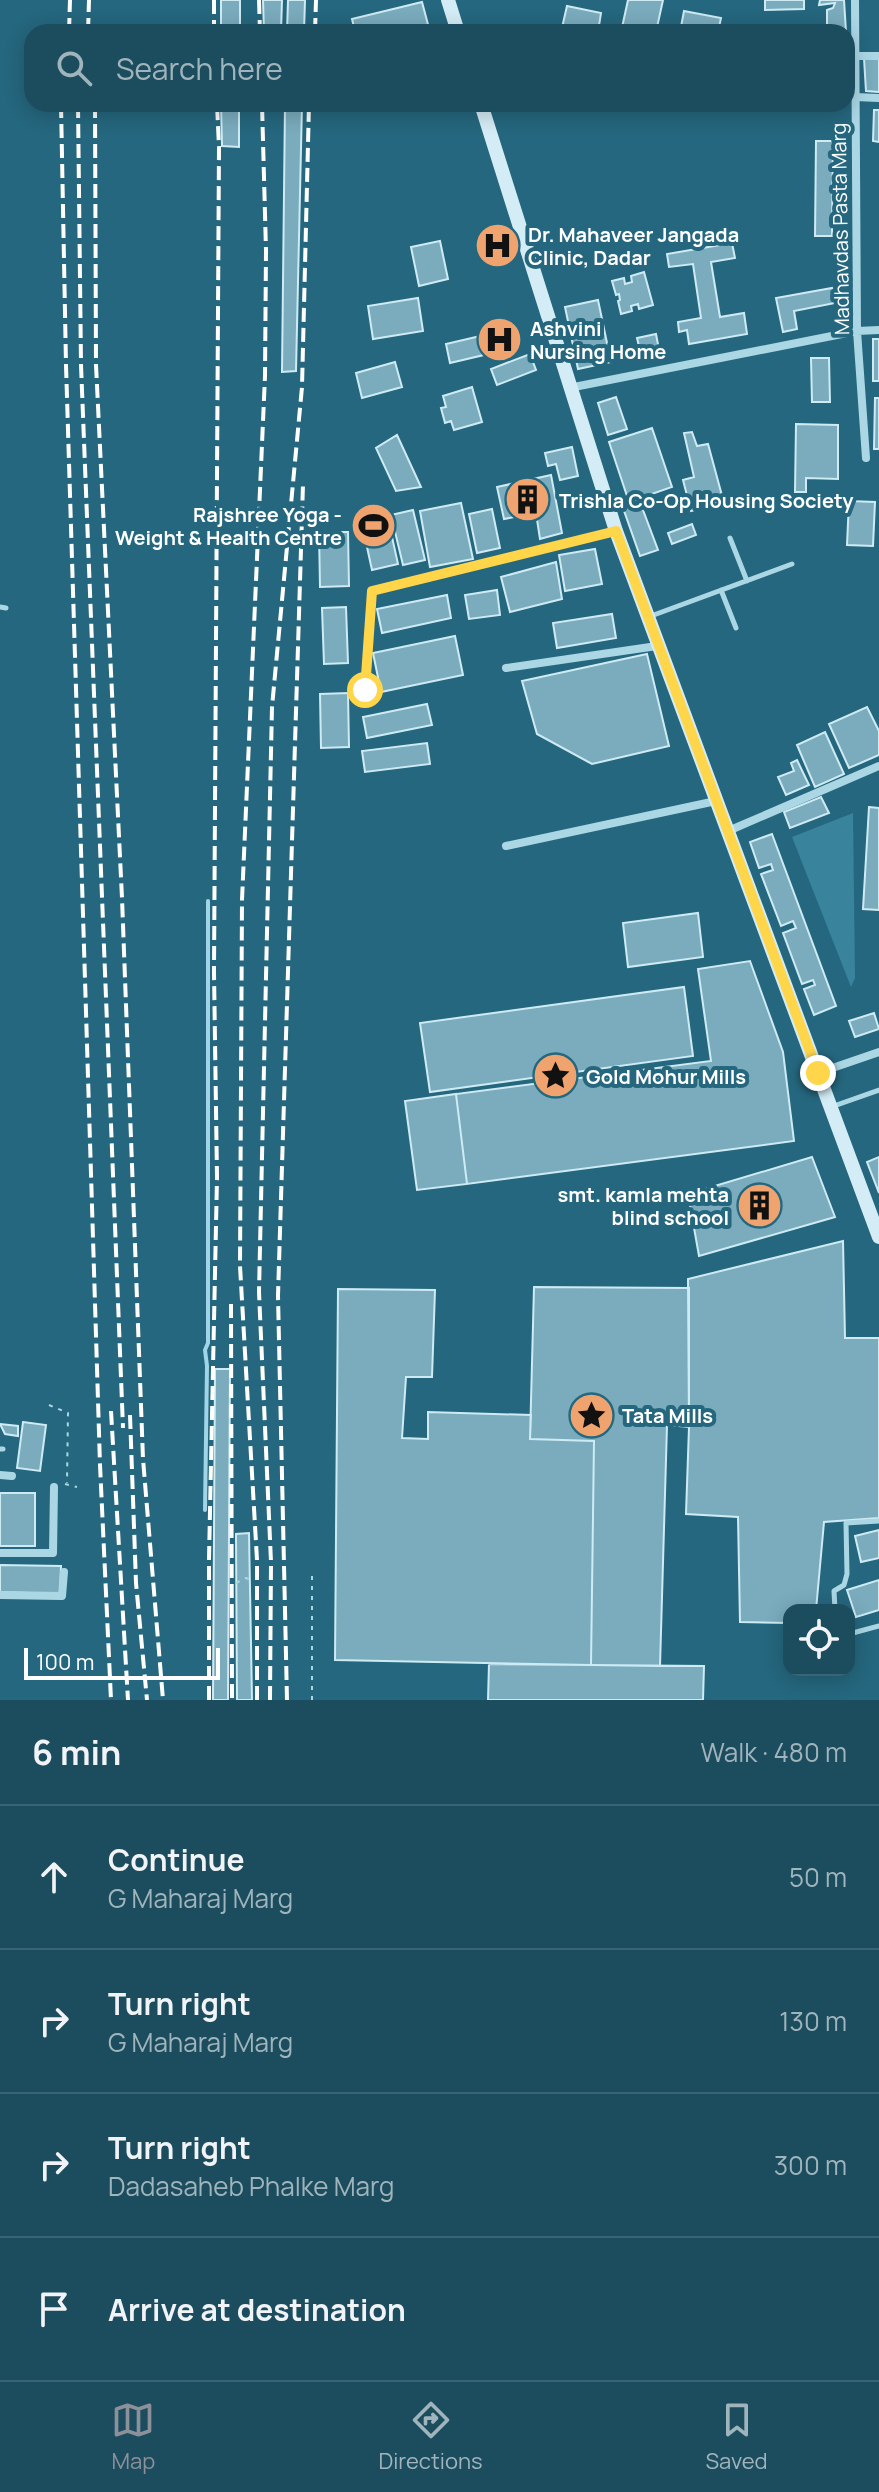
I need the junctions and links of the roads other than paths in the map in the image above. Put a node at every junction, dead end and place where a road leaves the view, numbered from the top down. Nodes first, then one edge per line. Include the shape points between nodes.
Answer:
1 (448, 0) edge
2 (855, 0) edge
3 (456, 24) edge
4 (855, 56) junction
5 (879, 56) edge
6 (855, 97) junction
7 (879, 98) edge
8 (483, 112) edge
9 (879, 330) edge
10 (857, 331) junction
11 (569, 388) junction
12 (866, 458) dead end
13 (616, 531) junction
14 (730, 538) dead end
15 (792, 564) dead end
16 (747, 581) junction
17 (721, 590) junction
18 (647, 617) junction
19 (736, 628) dead end
20 (657, 646) junction
21 (506, 668) dead end
22 (365, 690) dead end
23 (879, 766) edge
24 (716, 801) junction
25 (728, 831) junction
26 (506, 846) dead end
27 (879, 1052) edge
28 (818, 1073) junction
29 (879, 1090) edge
30 (831, 1107) junction
31 (879, 1237) edge
32 (0, 1475) edge
33 (12, 1476) dead end
34 (54, 1487) dead end
35 (879, 1521) edge
36 (0, 1553) edge
37 (64, 1572) dead end
38 (0, 1595) edge
39 (835, 1604) edge
40 (879, 1626) edge
41 (855, 1632) edge

1 - 3 street
2 - 4 street, Madhavdas Pasta Marg
4 - 5 street
4 - 6 street, Madhavdas Pasta Marg
6 - 7 street
6 - 10 street, Madhavdas Pasta Marg
8 - 11 street
9 - 10 street
10 - 11 street
10 - 12 street, Madhavdas Pasta Marg
11 - 13 street
13 - 18 street
13 - 22 street via 372,591
14 - 16 lane
15 - 16 lane
16 - 17 lane
17 - 18 lane
17 - 19 lane
18 - 20 street
20 - 21 street
20 - 24 street
23 - 25 street
24 - 25 street
24 - 26 street
25 - 28 street
27 - 28 street
28 - 30 street
29 - 30 lane
30 - 31 street
32 - 33 street
34 - 36 street via 53,1553
35 - 39 lane via 846,1523 847,1574 844,1585 834,1591
37 - 38 street via 62,1596
40 - 41 lane

